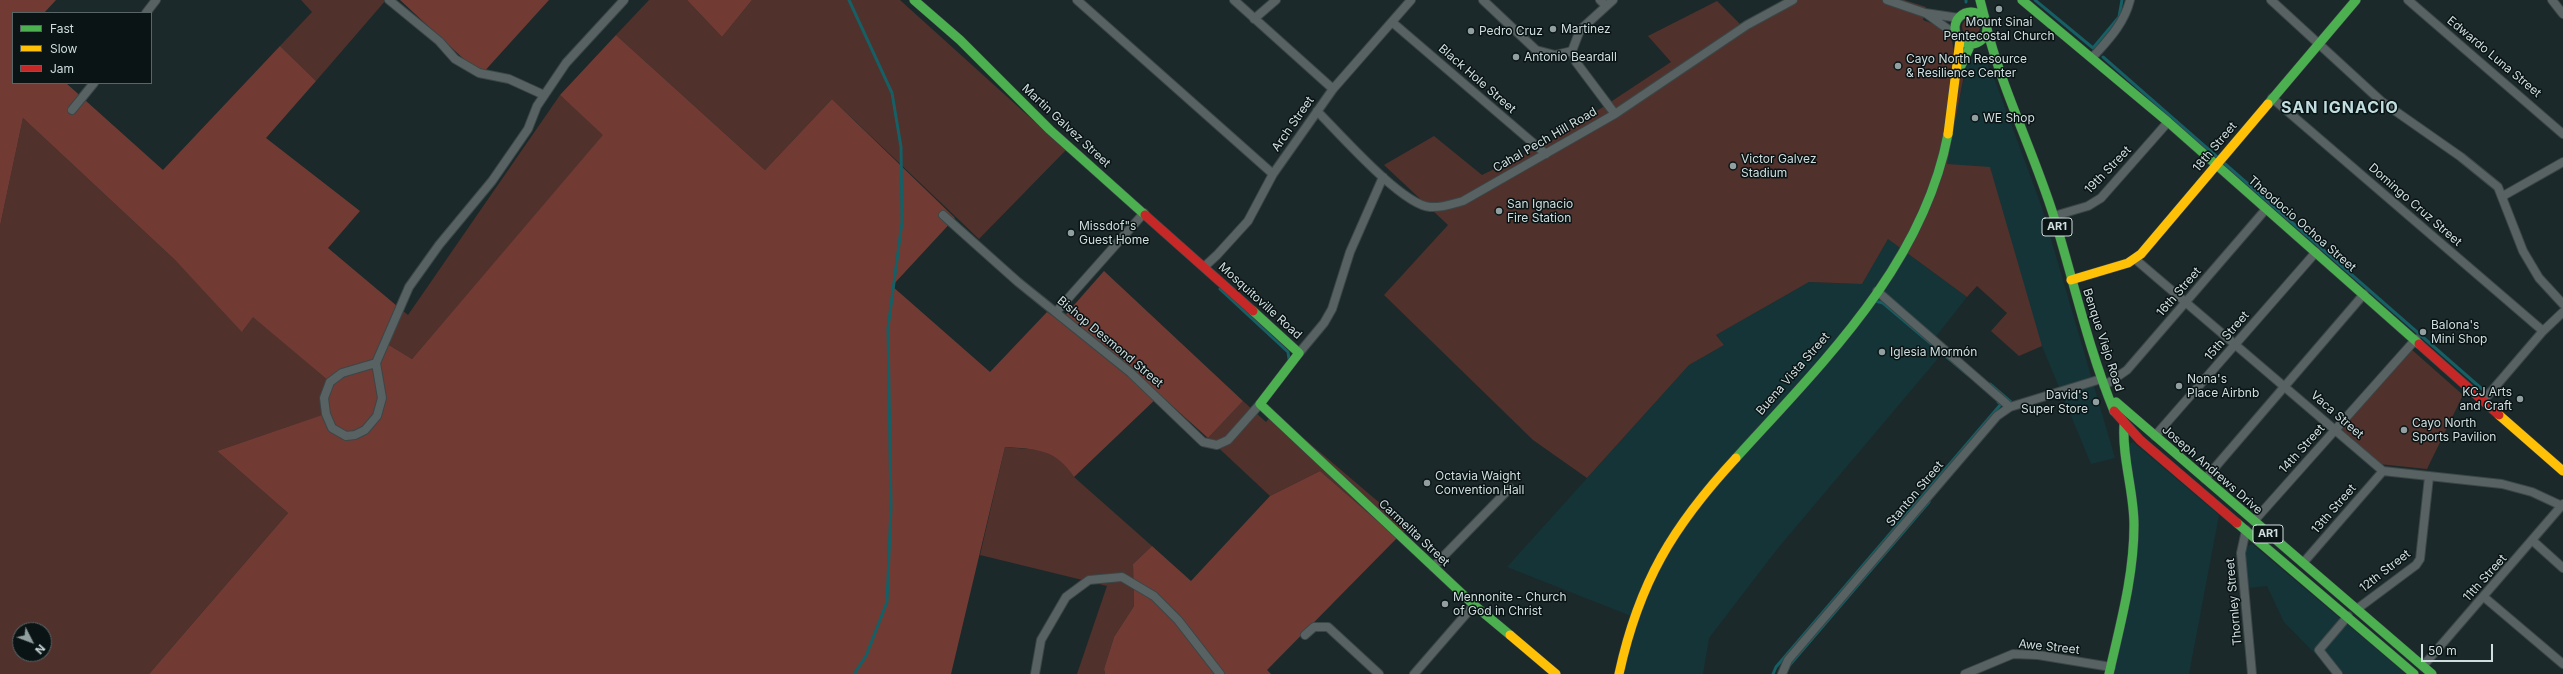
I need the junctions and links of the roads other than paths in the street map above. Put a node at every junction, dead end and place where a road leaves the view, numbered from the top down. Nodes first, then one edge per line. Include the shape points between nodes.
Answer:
1 (156, 0) edge
2 (389, 0) edge
3 (624, 0) edge
4 (914, 0) edge
5 (1077, 0) edge
6 (1234, 0) edge
7 (1276, 0) edge
8 (1411, 0) edge
9 (1483, 0) edge
10 (1613, 0) edge
11 (1793, 0) edge
12 (1973, 0) edge
13 (1980, 0) edge
14 (2022, 0) edge
15 (2130, 0) edge
16 (2271, 0) edge
17 (2356, 0) edge
18 (2408, 0) edge
19 (2552, 0) edge
20 (1890, 1) edge
21 (1603, 3) edge
22 (147, 12) edge
23 (1925, 13) junction
24 (2563, 14) edge
25 (1961, 16) junction
26 (1254, 19) junction
27 (1392, 22) junction
28 (1987, 26) junction
29 (1958, 37) junction
30 (2319, 43) junction
31 (1973, 44) junction
32 (1572, 51) junction
33 (2092, 58) junction
34 (1997, 66) junction
35 (1957, 76) junction
36 (93, 84) edge
37 (1333, 89) junction
38 (544, 95) junction
39 (2272, 98) junction
40 (72, 110) dead end
41 (1316, 112) junction
42 (1614, 114) junction
43 (2168, 122) junction
44 (2563, 134) edge
45 (1546, 154) junction
46 (2563, 162) edge
47 (2216, 165) junction
48 (1273, 174) junction
49 (1383, 177) junction
50 (2503, 196) junction
51 (2266, 209) junction
52 (1144, 213) junction
53 (943, 215) dead end
54 (2054, 216) junction
55 (2316, 252) junction
56 (2135, 258) junction
57 (1204, 267) junction
58 (2071, 280) junction
59 (1877, 292) junction
60 (2364, 294) junction
61 (2186, 302) junction
62 (2563, 304) edge
63 (1056, 312) junction
64 (2563, 312) edge
65 (2543, 331) junction
66 (2416, 339) junction
67 (2236, 345) junction
68 (1299, 353) junction
69 (376, 363) junction
70 (2104, 385) junction
71 (2285, 387) junction
72 (2483, 401) junction
73 (1260, 404) junction
74 (2010, 407) junction
75 (2124, 425) junction
76 (2336, 430) junction
77 (2155, 436) junction
78 (2383, 471) junction
79 (2563, 471) edge
80 (2429, 478) junction
81 (2205, 479) junction
82 (1510, 488) dead end
83 (2562, 505) edge
84 (2254, 521) junction
85 (2246, 530) junction
86 (2533, 541) junction
87 (2303, 564) junction
88 (1433, 567) junction
89 (2563, 568) edge
90 (2484, 597) junction
91 (1474, 605) junction
92 (2357, 610) junction
93 (2348, 616) junction
94 (1306, 635) dead end
95 (2563, 664) edge
96 (2423, 666) junction
97 (2110, 670) edge
98 (1035, 674) edge
99 (1220, 674) edge
100 (1379, 674) edge
101 (1414, 674) edge
102 (1556, 674) edge
103 (1619, 674) edge
104 (1782, 674) edge
105 (1965, 674) edge
106 (2252, 674) edge
107 (2338, 674) edge
108 (2414, 674) edge
109 (2432, 674) edge

1 - 22 street
2 - 38 street via 439,41 455,59 479,73 509,79
3 - 38 street via 566,63
4 - 52 main road, Martin Galvez Street via 960,40 1050,130
5 - 48 street
6 - 26 street
7 - 26 street
8 - 27 street, Arch Street
9 - 32 street via 1536,50 1555,55
10 - 21 street
11 - 42 street, Cahal Pech Hill Road via 1747,25
12 - 25 main road
13 - 28 main road, AR1
14 - 33 main road, Theodocio Ochoa Street
15 - 33 street via 2125,17 2118,28
16 - 30 street
17 - 30 main road, 18th Street
18 - 44 street, Edwardo Luna Street
19 - 24 street
20 - 23 street
21 - 32 street via 1580,30
23 - 25 street
23 - 29 street
25 - 28 main road via 1977,14
25 - 29 main road via 1955,29
26 - 37 street
27 - 37 street, Arch Street
27 - 45 street, Black Hole Street
28 - 31 main road via 1983,38
28 - 34 main road, Benque Viejo Road / AR1
29 - 31 main road
29 - 35 main road, Buena Vista Street
30 - 39 main road, 18th Street
30 - 50 street via 2381,101 2488,179 2498,187
31 - 34 main road, Benque Viejo Road / AR1 via 1985,52
31 - 35 main road, Buena Vista Street
32 - 42 street via 1576,62
33 - 43 main road, Theodocio Ochoa Street
34 - 54 main road, Benque Viejo Road / AR1
35 - 59 main road, Buena Vista Street via 1948,136 1927,205 1914,233
36 - 40 street
37 - 41 street, Arch Street
38 - 69 street via 528,129 506,161 409,287
39 - 47 main road, 18th Street
39 - 65 street, Domingo Cruz Street
41 - 48 street, Arch Street
41 - 49 street, Cahal Pech Hill Road
42 - 45 street, Cahal Pech Hill Road
43 - 47 main road, Theodocio Ochoa Street
43 - 54 street, 19th Street via 2101,198 2088,206
45 - 49 street, Cahal Pech Hill Road via 1463,201 1445,207 1429,207 1415,202
46 - 50 street
47 - 51 main road, Theodocio Ochoa Street
47 - 56 main road, 18th Street
48 - 57 street, Arch Street via 1248,221
49 - 68 street via 1350,252 1332,310
50 - 62 street via 2523,251 2543,283
51 - 55 main road, Theodocio Ochoa Street
51 - 61 street, 16th Street
52 - 57 main road, Martin Galvez Street
52 - 63 street
53 - 63 street, Bishop Desmond Street
54 - 58 main road, Benque Viejo Road / AR1
55 - 60 main road, Theodocio Ochoa Street
55 - 67 street, 15th Street
56 - 58 main road, 18th Street
56 - 61 street, Vaca Street
57 - 68 main road, Mosquitoville Road
58 - 70 main road, Benque Viejo Road / AR1
59 - 74 street
59 - 103 main road, Buena Vista Street via 1828,354 1709,488 1680,525 1649,581
60 - 66 main road, Theodocio Ochoa Street
60 - 71 street
61 - 67 street, Vaca Street
61 - 70 street, 16th Street via 2126,370
63 - 73 street, Bishop Desmond Street via 1131,373 1203,442 1217,445 1228,440
64 - 65 street
65 - 72 street
66 - 72 main road, Theodocio Ochoa Street
66 - 76 street, 14th Street
67 - 71 street, Vaca Street
67 - 77 street, 15th Street
68 - 73 main road
69 - 69 street via 342,373 330,382 324,398 326,414 332,428 346,436 365,430 377,416 382,398
70 - 74 street, Stanton Street
70 - 75 main road, Benque Viejo Road / AR1 via 2114,412
70 - 77 main road, Joseph Andrews Drive / AR1 via 2130,416
71 - 76 street, Vaca Street
71 - 81 street
72 - 79 main road, Theodocio Ochoa Street
73 - 88 main road, Carmelita Street
74 - 104 street, Stanton Street via 1997,416 1788,660
75 - 85 main road, Joseph Andrews Drive / AR1
75 - 97 main road via 2122,454 2132,508 2134,536 2130,575
76 - 78 street, Vaca Street
76 - 84 street, 14th Street
77 - 81 main road, Joseph Andrews Drive / AR1
78 - 80 street
78 - 87 street, 13th Street
80 - 83 street via 2502,484 2532,492
80 - 92 street, 12th Street via 2420,559 2416,565
81 - 84 main road, Joseph Andrews Drive / AR1
82 - 88 street
83 - 86 street, 11th Street
84 - 87 main road, Joseph Andrews Drive / AR1
85 - 93 main road, Joseph Andrews Drive / AR1
85 - 106 street, Thornley Street via 2241,553
86 - 89 street
86 - 90 street, 11th Street
87 - 92 main road, Joseph Andrews Drive / AR1
88 - 91 main road, Carmelita Street
90 - 95 street
90 - 96 street, 11th Street
91 - 101 street
91 - 102 main road, Carmelita Street
92 - 96 main road, Joseph Andrews Drive / AR1
93 - 107 street via 2318,650
93 - 108 main road, Joseph Andrews Drive / AR1
94 - 100 street via 1314,627 1328,627
96 - 109 main road, Joseph Andrews Drive / AR1
97 - 105 street, Awe Street via 2038,655 2013,654
98 - 99 street via 1041,640 1066,597 1089,580 1122,577 1158,601 1178,620

